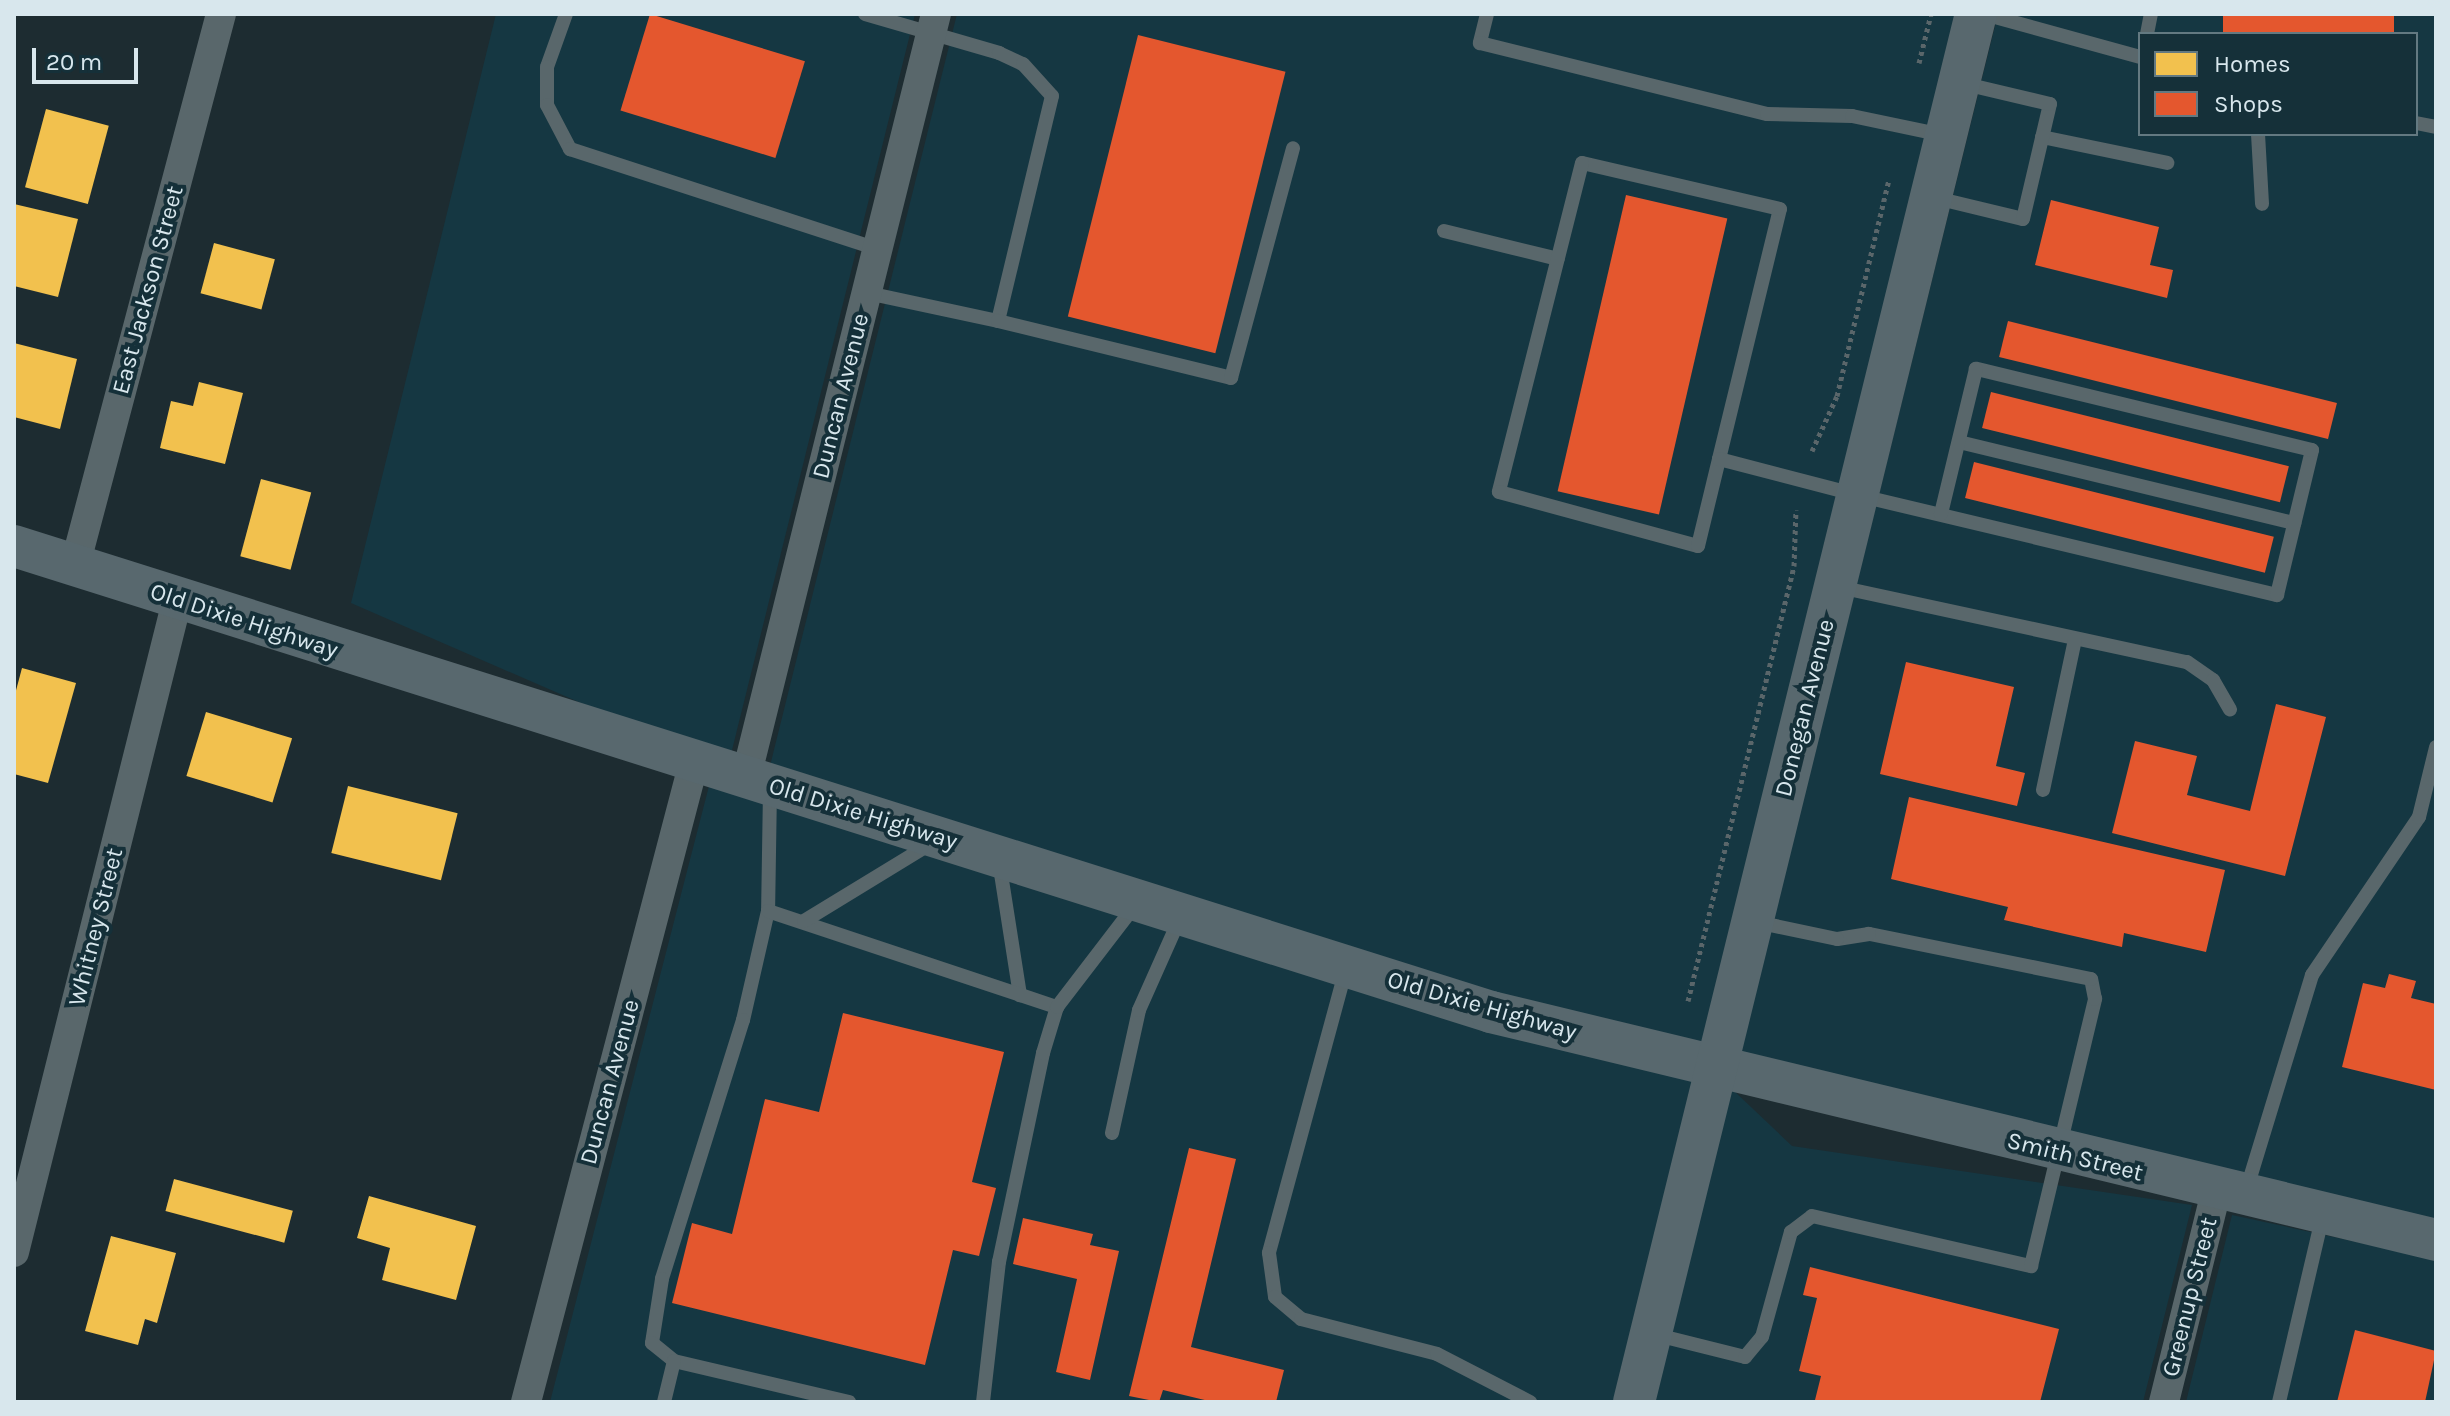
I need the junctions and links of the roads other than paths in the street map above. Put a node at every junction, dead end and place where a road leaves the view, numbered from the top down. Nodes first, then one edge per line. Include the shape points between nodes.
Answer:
1 (221, 14) edge
2 (566, 14) edge
3 (865, 14) edge
4 (1487, 14) edge
5 (1976, 14) edge
6 (1984, 14) edge
7 (933, 26) edge
8 (2138, 56) edge
9 (1959, 82) junction
10 (1946, 136) junction
11 (2258, 136) edge
12 (2042, 137) junction
13 (1293, 148) dead end
14 (2167, 163) dead end
15 (1931, 197) junction
16 (2262, 204) dead end
17 (1444, 231) dead end
18 (877, 249) junction
19 (1558, 259) junction
20 (867, 293) junction
21 (998, 321) junction
22 (1959, 442) junction
23 (1719, 459) junction
24 (1857, 495) junction
25 (1941, 514) junction
26 (2294, 523) junction
27 (14, 546) edge
28 (75, 565) junction
29 (1835, 586) junction
30 (177, 601) junction
31 (2075, 639) junction
32 (2230, 709) dead end
33 (2436, 747) edge
34 (694, 762) junction
35 (758, 781) junction
36 (2043, 790) dead end
37 (941, 839) junction
38 (998, 857) junction
39 (1138, 901) junction
40 (768, 911) junction
41 (1181, 914) junction
42 (804, 921) junction
43 (1751, 921) junction
44 (1346, 966) junction
45 (1020, 995) junction
46 (1057, 1007) junction
47 (1716, 1067) junction
48 (1112, 1133) dead end
49 (2058, 1152) junction
50 (2229, 1196) junction
51 (2322, 1218) junction
52 (2436, 1240) edge
53 (14, 1252) edge
54 (1651, 1334) junction
55 (674, 1361) junction
56 (526, 1402) edge
57 (664, 1402) edge
58 (849, 1402) edge
59 (983, 1402) edge
60 (1530, 1402) edge
61 (1634, 1402) edge
62 (2164, 1402) edge
63 (2279, 1402) edge

1 - 28 street, East Jackson Street
2 - 18 lane via 547,67 547,105 570,149
3 - 7 lane
4 - 10 lane via 1480,43 1767,114 1852,116
5 - 9 street, Donegan Avenue
6 - 8 lane
7 - 18 street, Duncan Avenue
7 - 21 lane via 1023,64 1052,96
9 - 10 street, Donegan Avenue
9 - 12 lane via 2050,104
10 - 15 street, Donegan Avenue
11 - 16 lane
12 - 14 lane
12 - 15 lane via 2023,219
13 - 21 lane via 1231,378
15 - 24 street, Donegan Avenue
17 - 19 lane
18 - 20 street, Duncan Avenue
19 - 23 lane via 1499,492 1698,546
19 - 23 lane via 1582,163 1780,209
20 - 21 lane
20 - 35 street, Duncan Avenue
22 - 25 lane
22 - 26 lane
22 - 26 lane via 1976,369 2312,450
23 - 24 lane
24 - 25 lane
24 - 29 street, Donegan Avenue
25 - 26 lane via 2277,595
27 - 28 street, Old Dixie Highway
28 - 30 street, Old Dixie Highway
29 - 31 lane
29 - 43 street, Donegan Avenue
30 - 34 street, Old Dixie Highway
30 - 53 street, Whitney Street
31 - 32 lane via 2187,662 2213,680
31 - 36 lane
33 - 50 lane via 2419,817 2312,975
34 - 35 street, Old Dixie Highway
34 - 56 street, Duncan Avenue
35 - 37 street, Old Dixie Highway
35 - 40 lane
37 - 38 street, Old Dixie Highway
37 - 42 lane
38 - 39 street, Old Dixie Highway
38 - 45 lane
39 - 41 street, Old Dixie Highway
39 - 46 lane
40 - 42 lane
40 - 55 lane via 743,1020 662,1279 652,1343
41 - 44 street, Old Dixie Highway
41 - 48 lane via 1139,1010
42 - 45 lane
43 - 47 street, Donegan Avenue
43 - 49 lane via 1837,939 1869,934 2091,979 2095,999
44 - 47 street, Old Dixie Highway via 1491,1012
44 - 60 lane via 1269,1253 1275,1297 1301,1319 1437,1354
45 - 46 lane
46 - 59 lane via 999,1262
47 - 49 street, Smith Street
47 - 54 street, Donegan Avenue
49 - 50 street, Smith Street
49 - 54 lane via 2031,1266 1812,1216 1791,1232 1762,1337 1745,1357
50 - 51 street, Smith Street
50 - 62 street, Greenup Street
51 - 52 street, Smith Street
51 - 63 lane
54 - 61 street, Donegan Avenue
55 - 57 lane
55 - 58 lane

